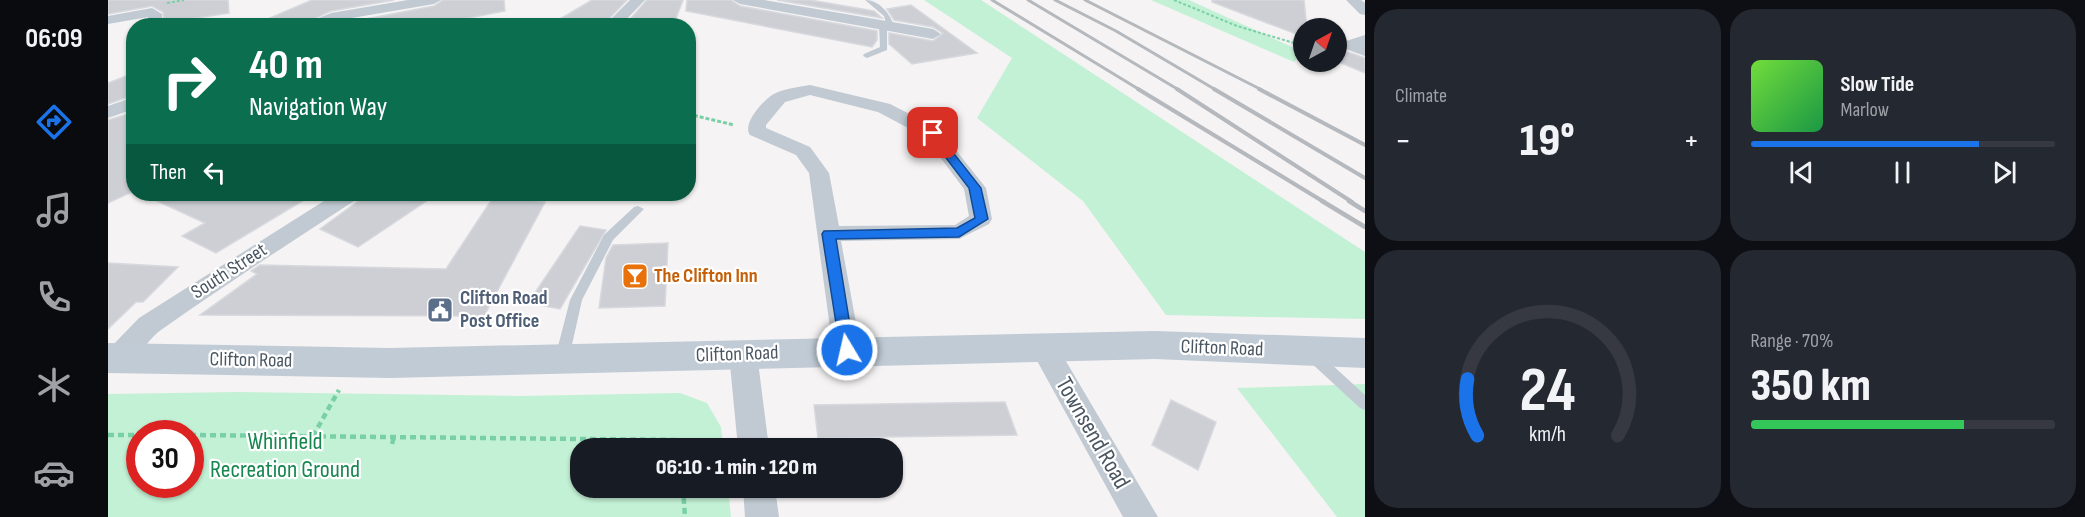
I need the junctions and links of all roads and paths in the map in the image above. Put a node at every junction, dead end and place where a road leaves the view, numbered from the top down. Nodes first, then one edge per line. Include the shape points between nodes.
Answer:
1 (434, 0) edge
2 (638, 0) edge
3 (740, 0) edge
4 (868, 0) edge
5 (1174, 0) edge
6 (1353, 0) edge
7 (1365, 11) edge
8 (155, 18) edge
9 (328, 18) edge
10 (619, 18) edge
11 (108, 20) edge
12 (886, 26) junction
13 (933, 34) dead end
14 (1365, 40) edge
15 (1293, 43) edge
16 (1347, 45) edge
17 (1347, 48) edge
18 (1365, 51) edge
19 (867, 56) dead end
20 (126, 105) edge
21 (108, 113) edge
22 (696, 116) edge
23 (757, 130) junction
24 (338, 201) edge
25 (638, 209) dead end
26 (828, 234) junction
27 (1044, 348) junction
28 (847, 350) junction
29 (1308, 351) junction
30 (1365, 353) edge
31 (743, 354) junction
32 (113, 358) edge
33 (562, 358) junction
34 (354, 361) junction
35 (1365, 404) edge
36 (108, 435) edge
37 (126, 435) edge
38 (204, 435) edge
39 (313, 436) junction
40 (394, 437) junction
41 (753, 438) edge
42 (570, 439) edge
43 (392, 444) dead end
44 (684, 498) edge
45 (760, 498) edge
46 (685, 517) edge
47 (762, 517) edge
48 (1141, 517) edge

1 - 9 street
2 - 10 street
3 - 12 street
4 - 12 lane via 887,15
5 - 15 path via 1219,21
6 - 7 street
8 - 11 street via 152,12
12 - 13 street
12 - 19 lane via 884,48
14 - 16 street
17 - 18 street
20 - 21 street
22 - 23 path
23 - 26 street via 803,151 819,173
23 - 26 street via 757,124 779,98 810,90 884,108 933,133 975,188 981,219 959,232
24 - 32 street, South Street via 147,326
25 - 33 lane via 608,238 576,300
26 - 28 street
27 - 28 street, Clifton Road
27 - 29 street, Clifton Road via 1155,345
27 - 48 street, Townsend Road
28 - 31 street, Clifton Road
29 - 30 street, Clifton Road
29 - 35 lane
31 - 33 street, Clifton Road
31 - 41 street
32 - 34 street, Clifton Road
33 - 34 street, Clifton Road
34 - 39 path
36 - 37 path
38 - 39 path
39 - 40 path
40 - 42 path
40 - 43 path
44 - 46 path
45 - 47 street

